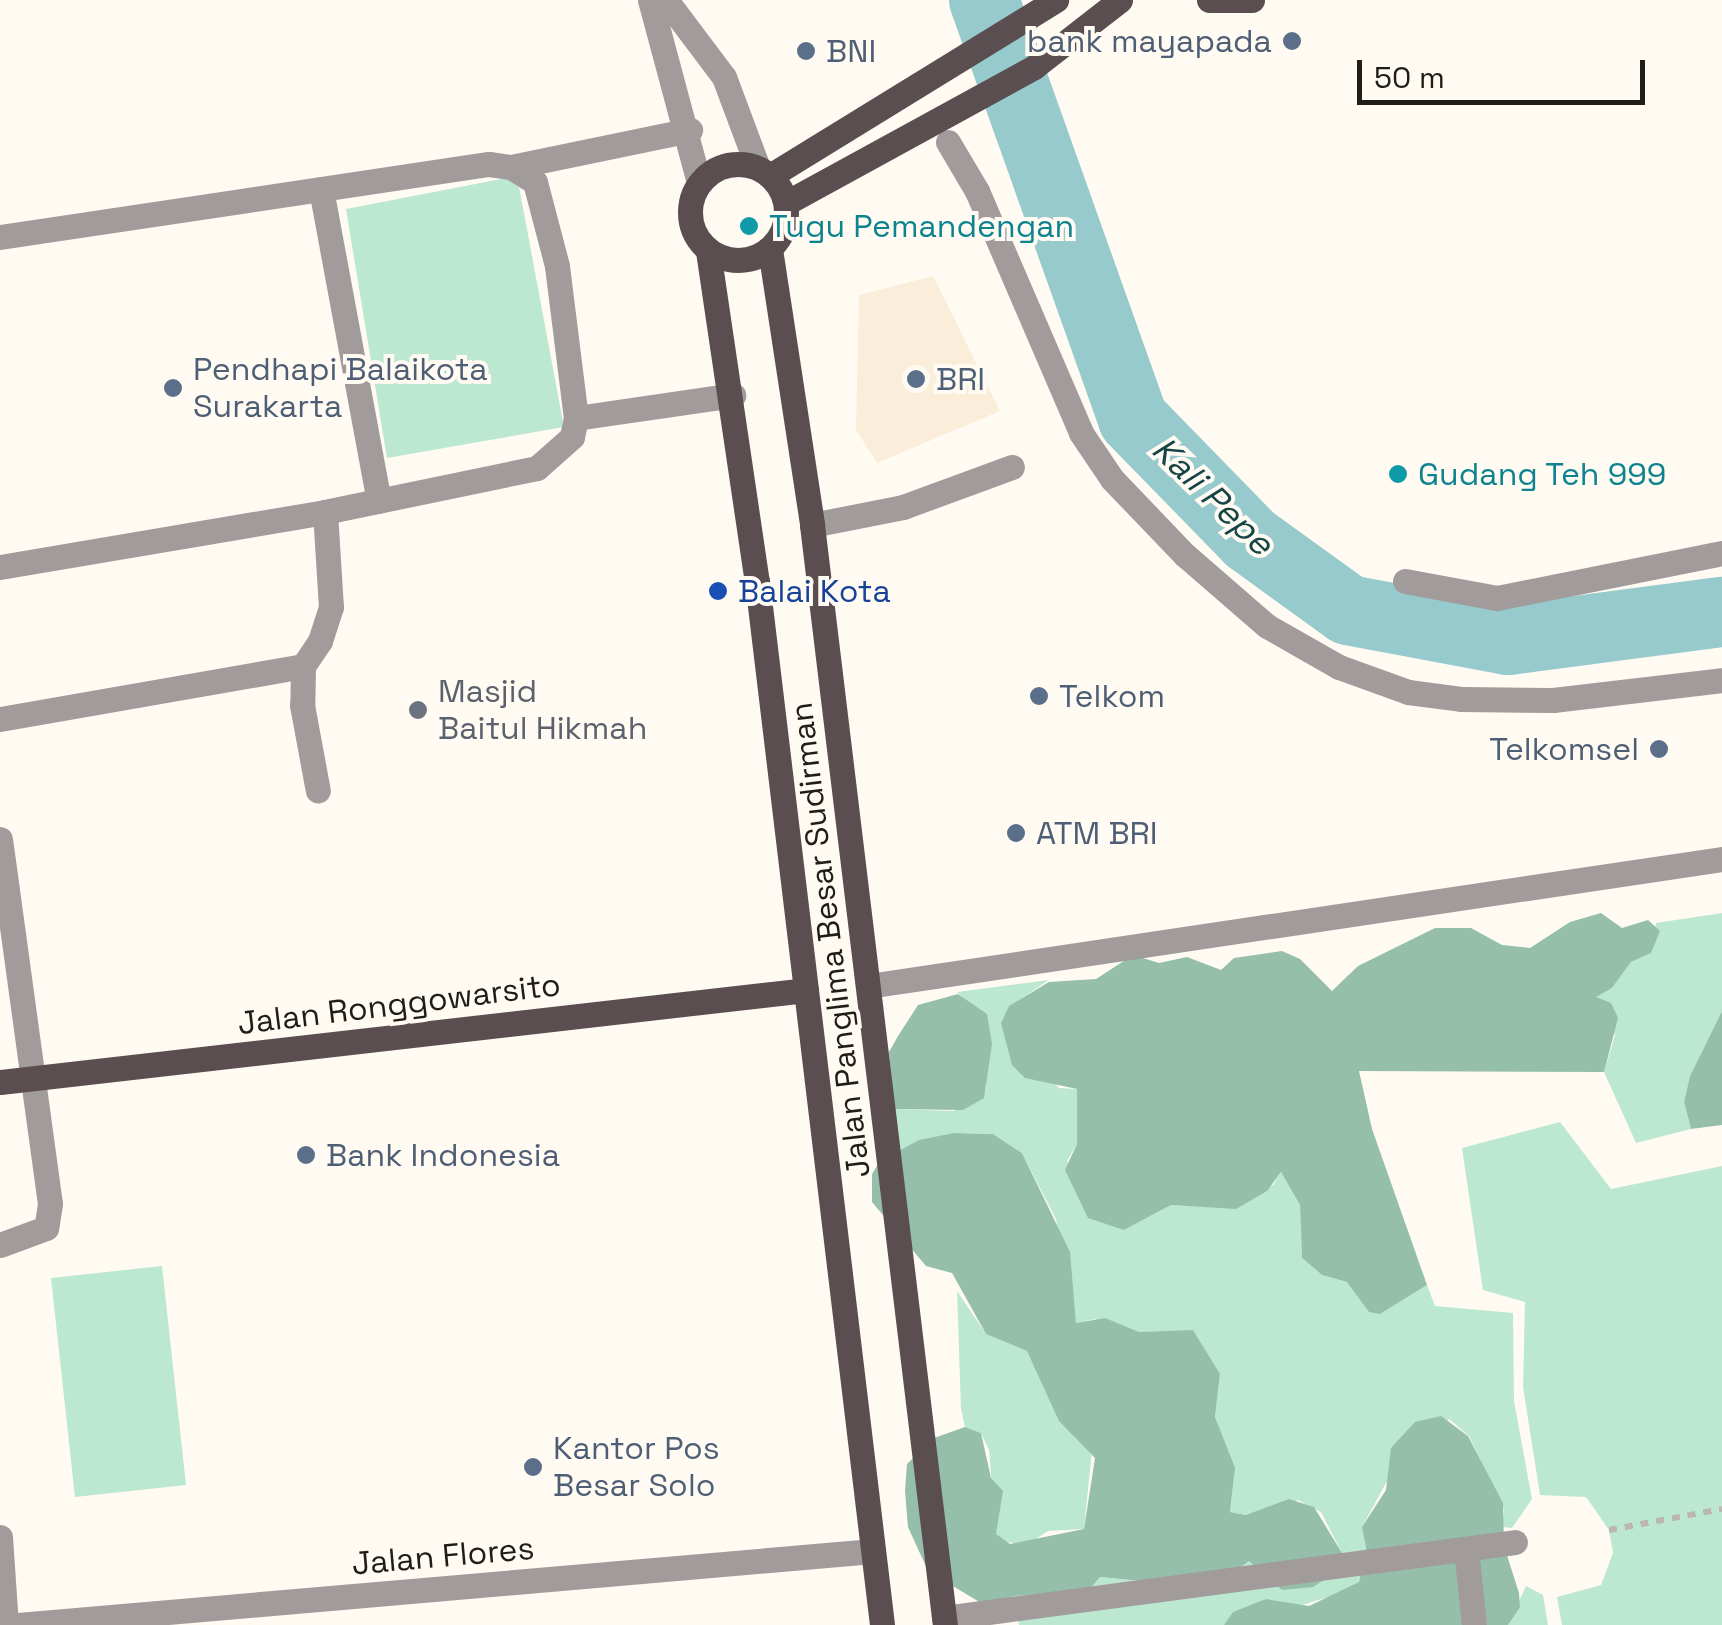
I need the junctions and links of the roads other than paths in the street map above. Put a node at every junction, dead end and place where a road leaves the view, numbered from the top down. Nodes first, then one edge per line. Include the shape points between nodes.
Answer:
1 (650, 0) edge
2 (666, 0) edge
3 (1056, 0) edge
4 (1120, 0) edge
5 (1210, 0) edge
6 (1252, 0) edge
7 (690, 130) junction
8 (948, 142) dead end
9 (510, 166) junction
10 (764, 172) junction
11 (699, 183) junction
12 (320, 189) junction
13 (786, 203) junction
14 (0, 237) edge
15 (770, 248) junction
16 (708, 251) junction
17 (732, 395) junction
18 (576, 418) junction
19 (1012, 467) dead end
20 (379, 501) junction
21 (326, 512) junction
22 (812, 525) junction
23 (1722, 553) edge
24 (0, 567) edge
25 (1405, 580) dead end
26 (303, 666) junction
27 (1722, 680) edge
28 (0, 719) edge
29 (318, 792) dead end
30 (0, 839) edge
31 (1722, 858) edge
32 (868, 986) junction
33 (806, 990) junction
34 (29, 1079) junction
35 (0, 1082) edge
36 (0, 1245) edge
37 (0, 1537) edge
38 (1514, 1542) dead end
39 (1466, 1549) junction
40 (873, 1552) junction
41 (945, 1622) edge
42 (6, 1625) edge
43 (18, 1625) edge
44 (882, 1625) edge
45 (1474, 1625) edge

1 - 7 street
2 - 10 street via 724,78
3 - 10 main road
4 - 13 main road via 1034,68
5 - 6 main road
7 - 9 street
7 - 11 street
8 - 27 street via 977,192 1081,433 1112,479 1185,556 1267,626 1338,667 1408,692 1461,699 1553,700
9 - 12 street
9 - 18 street via 535,182 542,200
10 - 11 main road via 726,165
10 - 13 main road
11 - 16 main road via 691,226
12 - 14 street
12 - 20 street
13 - 15 main road via 786,220
15 - 16 main road via 738,260
15 - 22 main road, Jalan Panglima Besar Sudirman
16 - 17 main road, Jalan Panglima Besar Sudirman
17 - 18 street
17 - 33 main road, Jalan Panglima Besar Sudirman
18 - 20 street via 560,454 537,468
19 - 22 street via 903,507
20 - 21 street
21 - 24 street
21 - 26 street via 331,607 320,642
22 - 32 main road, Jalan Panglima Besar Sudirman
23 - 25 street via 1497,598
26 - 28 street
26 - 29 street via 303,717
30 - 34 street
31 - 32 street
32 - 41 main road, Jalan Panglima Besar Sudirman
33 - 34 main road, Jalan Ronggowarsito
33 - 40 main road, Jalan Panglima Besar Sudirman
34 - 35 main road, Jalan Ronggowarsito
34 - 36 street via 50,1218 38,1233
37 - 42 street
38 - 39 street
39 - 41 street
39 - 45 street
40 - 43 street, Jalan Flores
40 - 44 main road, Jalan Panglima Besar Sudirman

